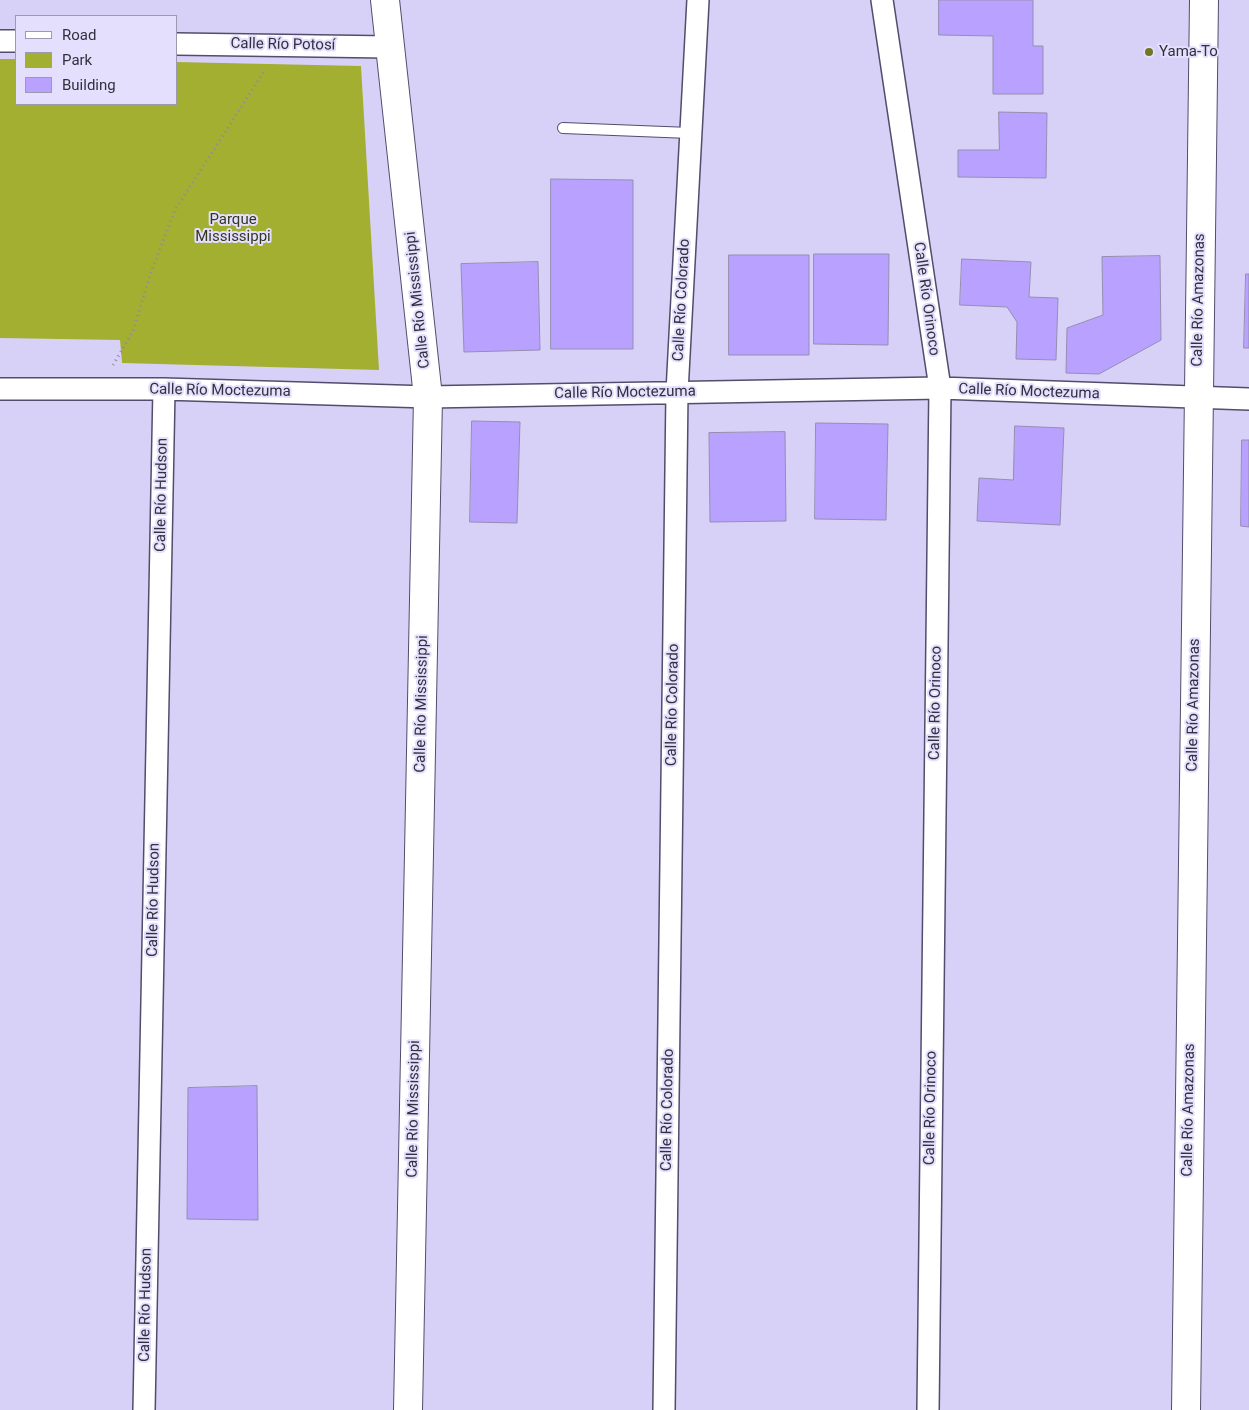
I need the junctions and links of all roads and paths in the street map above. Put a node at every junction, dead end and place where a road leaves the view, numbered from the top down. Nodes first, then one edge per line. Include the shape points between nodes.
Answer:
1 (385, 0) edge
2 (698, 0) edge
3 (882, 0) edge
4 (1204, 0) edge
5 (0, 41) edge
6 (15, 41) edge
7 (178, 44) edge
8 (279, 45) junction
9 (390, 47) junction
10 (563, 128) dead end
11 (690, 133) junction
12 (940, 388) junction
13 (0, 389) edge
14 (99, 389) junction
15 (164, 389) junction
16 (677, 392) junction
17 (428, 397) junction
18 (1197, 398) junction
19 (1249, 399) edge
20 (144, 1410) edge
21 (408, 1410) edge
22 (664, 1410) edge
23 (928, 1410) edge
24 (1186, 1410) edge

1 - 9 street, Calle Río Mississippi
2 - 11 street, Calle Río Colorado
3 - 12 street, Calle Río Orinoco
4 - 18 street, Calle Río Amazonas
5 - 6 street
7 - 8 street, Calle Río Potosí
8 - 9 street, Calle Río Potosí
8 - 14 path via 175,210 133,330
9 - 17 street, Calle Río Mississippi
10 - 11 lane
11 - 16 street, Calle Río Colorado
12 - 16 street, Calle Río Moctezuma
12 - 18 street, Calle Río Moctezuma
12 - 23 street, Calle Río Orinoco
13 - 14 street, Calle Río Moctezuma
14 - 15 street, Calle Río Moctezuma
15 - 17 street, Calle Río Moctezuma
15 - 20 street, Calle Río Hudson
16 - 17 street, Calle Río Moctezuma
16 - 22 street, Calle Río Colorado
17 - 21 street, Calle Río Mississippi
18 - 19 street, Calle Río Moctezuma
18 - 24 street, Calle Río Amazonas

